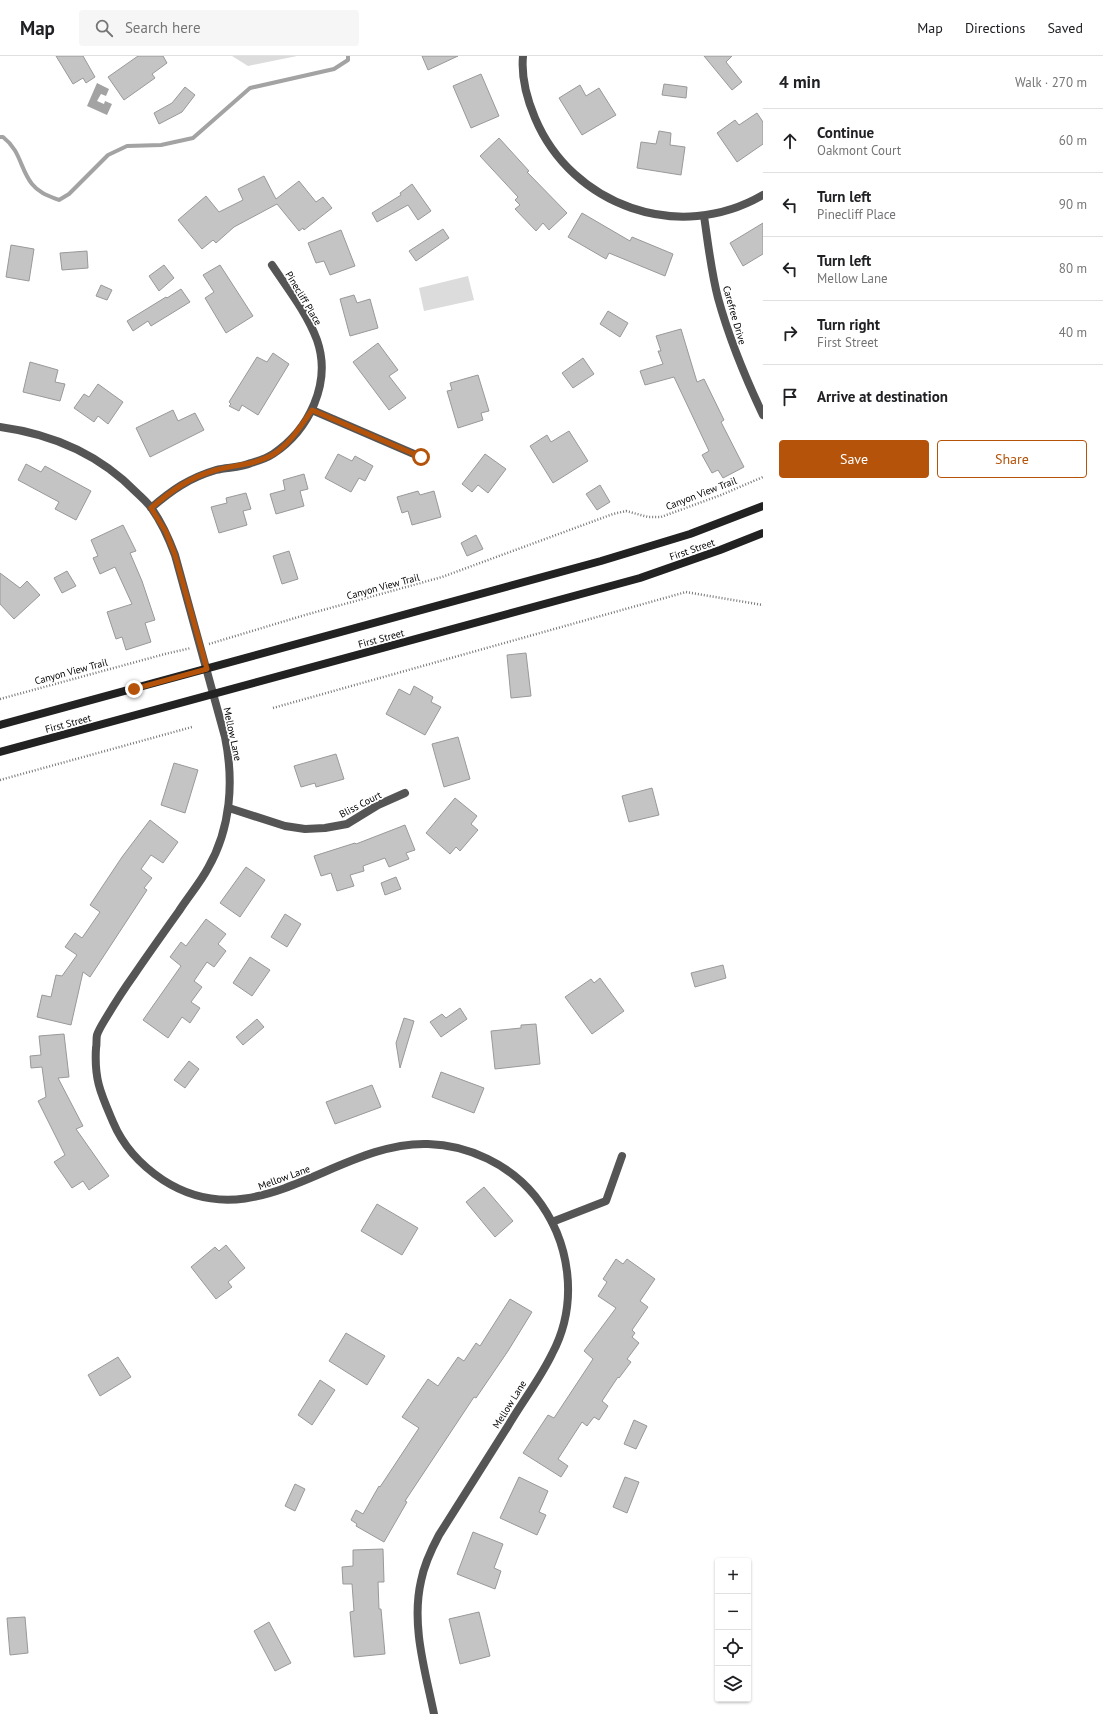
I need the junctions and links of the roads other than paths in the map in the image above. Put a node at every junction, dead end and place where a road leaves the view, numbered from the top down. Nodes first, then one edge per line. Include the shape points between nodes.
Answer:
1 (523, 56) edge
2 (763, 195) edge
3 (704, 216) junction
4 (272, 265) dead end
5 (312, 410) junction
6 (763, 416) edge
7 (0, 427) edge
8 (421, 457) dead end
9 (763, 506) edge
10 (151, 508) junction
11 (763, 532) edge
12 (207, 669) junction
13 (214, 694) junction
14 (0, 725) edge
15 (0, 752) edge
16 (405, 793) dead end
17 (229, 808) junction
18 (622, 1156) dead end
19 (552, 1222) junction
20 (434, 1714) edge

1 - 3 street via 522,65 528,100 543,136 566,166 597,192 630,208 666,216
2 - 3 street via 729,210
3 - 6 street, Carefree Drive via 718,296 732,343
4 - 5 street, Pinecliff Place via 307,319 317,342 321,376
5 - 8 street
5 - 10 street, Pinecliff Place via 296,435 273,454 249,464 217,470 194,478 171,490
7 - 10 street, Mellow Lane via 50,438 80,450 112,471
9 - 12 main road, First Street via 690,534
10 - 12 street, Mellow Lane via 166,532 175,555
11 - 13 main road, First Street via 640,578
12 - 13 street, Mellow Lane
12 - 14 main road, First Street
13 - 15 main road, First Street
13 - 17 street, Mellow Lane via 230,758
16 - 17 street, Bliss Court via 378,805 347,824 325,828 285,826
17 - 19 street, Mellow Lane via 221,841 208,868 115,1002 97,1034 95,1068 101,1096 127,1147 149,1171 173,1186 202,1197 231,1200 269,1194 394,1147 428,1144 463,1149 481,1155 517,1178 533,1194
18 - 19 street via 606,1201
19 - 20 street, Mellow Lane via 564,1252 568,1274 566,1316 553,1353 439,1535 428,1556 421,1580 417,1607 418,1636

